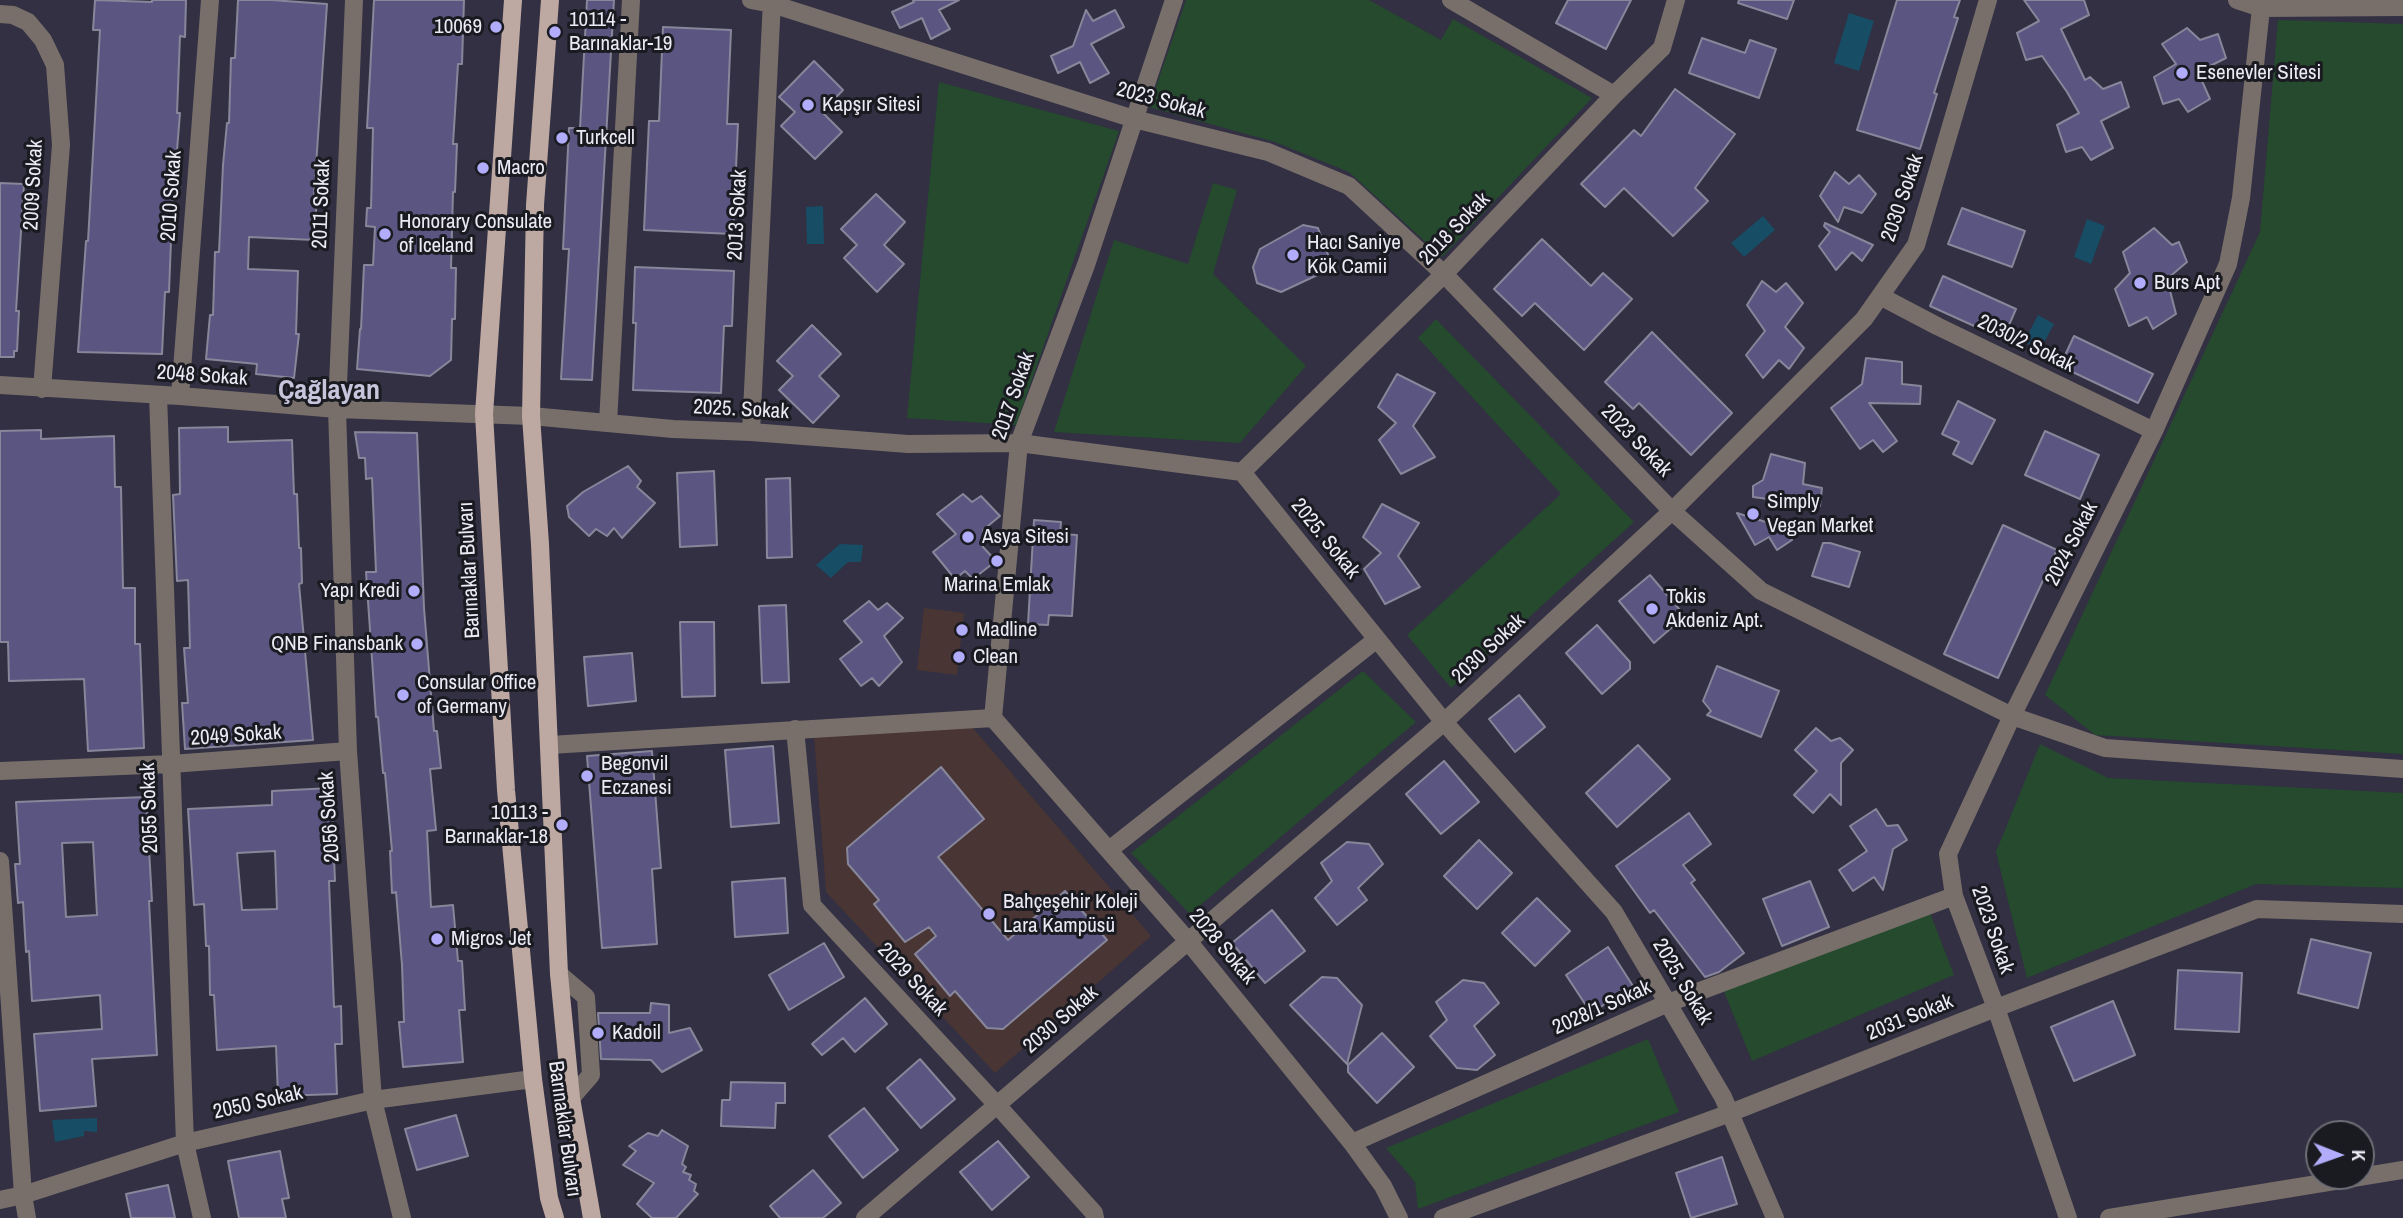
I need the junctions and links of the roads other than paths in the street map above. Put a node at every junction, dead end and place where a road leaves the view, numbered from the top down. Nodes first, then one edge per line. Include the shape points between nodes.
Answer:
1 (210, 0) edge
2 (354, 0) edge
3 (513, 0) edge
4 (550, 0) edge
5 (631, 0) edge
6 (751, 0) edge
7 (1174, 0) edge
8 (1451, 0) edge
9 (1676, 0) edge
10 (1988, 0) edge
11 (2237, 0) edge
12 (772, 2) edge
13 (2372, 3) edge
14 (2403, 6) edge
15 (2261, 8) junction
16 (0, 14) edge
17 (1614, 95) junction
18 (1134, 119) junction
19 (1444, 274) junction
20 (1880, 296) junction
21 (0, 385) edge
22 (42, 388) junction
23 (158, 395) junction
24 (180, 396) junction
25 (337, 409) junction
26 (484, 414) junction
27 (531, 416) junction
28 (608, 423) junction
29 (2154, 431) junction
30 (751, 432) junction
31 (1019, 443) junction
32 (1242, 472) junction
33 (1672, 511) junction
34 (1377, 639) junction
35 (2012, 716) junction
36 (993, 718) junction
37 (1444, 722) junction
38 (795, 729) junction
39 (550, 745) junction
40 (348, 751) junction
41 (171, 764) junction
42 (2403, 769) edge
43 (0, 771) edge
44 (1109, 850) junction
45 (0, 861) edge
46 (1954, 896) junction
47 (2403, 914) edge
48 (1188, 941) junction
49 (1668, 1003) junction
50 (1996, 1009) junction
51 (533, 1079) junction
52 (373, 1100) junction
53 (997, 1105) junction
54 (1730, 1113) junction
55 (186, 1143) junction
56 (1352, 1143) junction
57 (2403, 1170) edge
58 (23, 1195) junction
59 (0, 1200) edge
60 (27, 1218) edge
61 (201, 1218) edge
62 (402, 1218) edge
63 (555, 1218) edge
64 (592, 1218) edge
65 (865, 1218) edge
66 (1095, 1218) edge
67 (1399, 1218) edge
68 (1443, 1218) edge
69 (1774, 1218) edge
70 (2068, 1218) edge
71 (2109, 1218) edge

1 - 24 street, 2010 Sokak
2 - 25 street, 2011 Sokak
3 - 26 main road, Barınaklar Bulvarı
4 - 27 main road, Barınaklar Bulvarı via 535,205
5 - 28 street
6 - 12 street, 2023 Sokak
7 - 18 street, 2017 Sokak
8 - 17 street
9 - 17 street, 2018 Sokak via 1662,48
10 - 20 street, 2030 Sokak via 1916,245
11 - 15 street
12 - 18 street, 2023 Sokak
12 - 30 street, 2013 Sokak
13 - 14 street
13 - 15 street
15 - 29 street, 2024 Sokak via 2241,198 2228,264
16 - 22 street, 2009 Sokak via 28,22 55,65 61,145
17 - 19 street, 2018 Sokak
18 - 19 street, 2023 Sokak via 1268,152 1349,186
18 - 31 street, 2017 Sokak via 1086,265
19 - 32 street, 2018 Sokak
19 - 33 street, 2023 Sokak
20 - 29 street, 2030/2 Sokak
20 - 33 street, 2030 Sokak via 1864,319
21 - 22 street, 2048 Sokak
22 - 23 street, 2048 Sokak
23 - 24 street, 2048 Sokak
23 - 41 street, 2055 Sokak
24 - 25 street, 2048 Sokak
25 - 26 street, 2048 Sokak
25 - 40 street, 2056 Sokak
26 - 27 street, 2048 Sokak
26 - 51 main road, Barınaklar Bulvarı via 506,790
27 - 28 street, 2025. Sokak
27 - 39 main road, Barınaklar Bulvarı
28 - 30 street, 2025. Sokak
29 - 35 street, 2024 Sokak
30 - 31 street, 2025. Sokak via 908,444
31 - 32 street, 2025. Sokak
31 - 36 street, 2017 Sokak
32 - 34 street, 2025. Sokak
33 - 35 street, 2023 Sokak via 1761,591
33 - 37 street, 2030 Sokak
34 - 37 street, 2025. Sokak
34 - 44 street
35 - 42 street via 2105,748
35 - 46 street, 2023 Sokak via 1948,854
36 - 38 street
36 - 44 street, 2028 Sokak
37 - 48 street, 2030 Sokak
37 - 49 street, 2025. Sokak via 1614,912
38 - 39 street
38 - 53 street, 2029 Sokak via 812,905
39 - 64 main road, Barınaklar Bulvarı via 559,974 571,1098
40 - 41 street, 2049 Sokak
40 - 52 street, 2056 Sokak
41 - 43 street, 2049 Sokak
41 - 55 street, 2055 Sokak
44 - 48 street, 2028 Sokak
45 - 58 street
46 - 49 street, 2028/1 Sokak
46 - 50 street, 2023 Sokak
47 - 50 street, 2031 Sokak via 2257,909
48 - 53 street, 2030 Sokak
48 - 56 street, 2028 Sokak
49 - 54 street, 2025. Sokak
49 - 56 street, 2028/1 Sokak
50 - 54 street, 2031 Sokak
50 - 70 street, 2023 Sokak
51 - 52 street, 2050 Sokak
51 - 63 main road, Barınaklar Bulvarı
52 - 55 street, 2050 Sokak
52 - 62 street, 2056 Sokak
53 - 65 street, 2030 Sokak
53 - 66 street, 2029 Sokak
54 - 68 street, 2031 Sokak
54 - 69 street, 2025. Sokak
55 - 58 street, 2050 Sokak
55 - 61 street, 2055 Sokak
56 - 67 street, 2028 Sokak
57 - 71 street
58 - 59 street, 2050 Sokak
58 - 60 street

